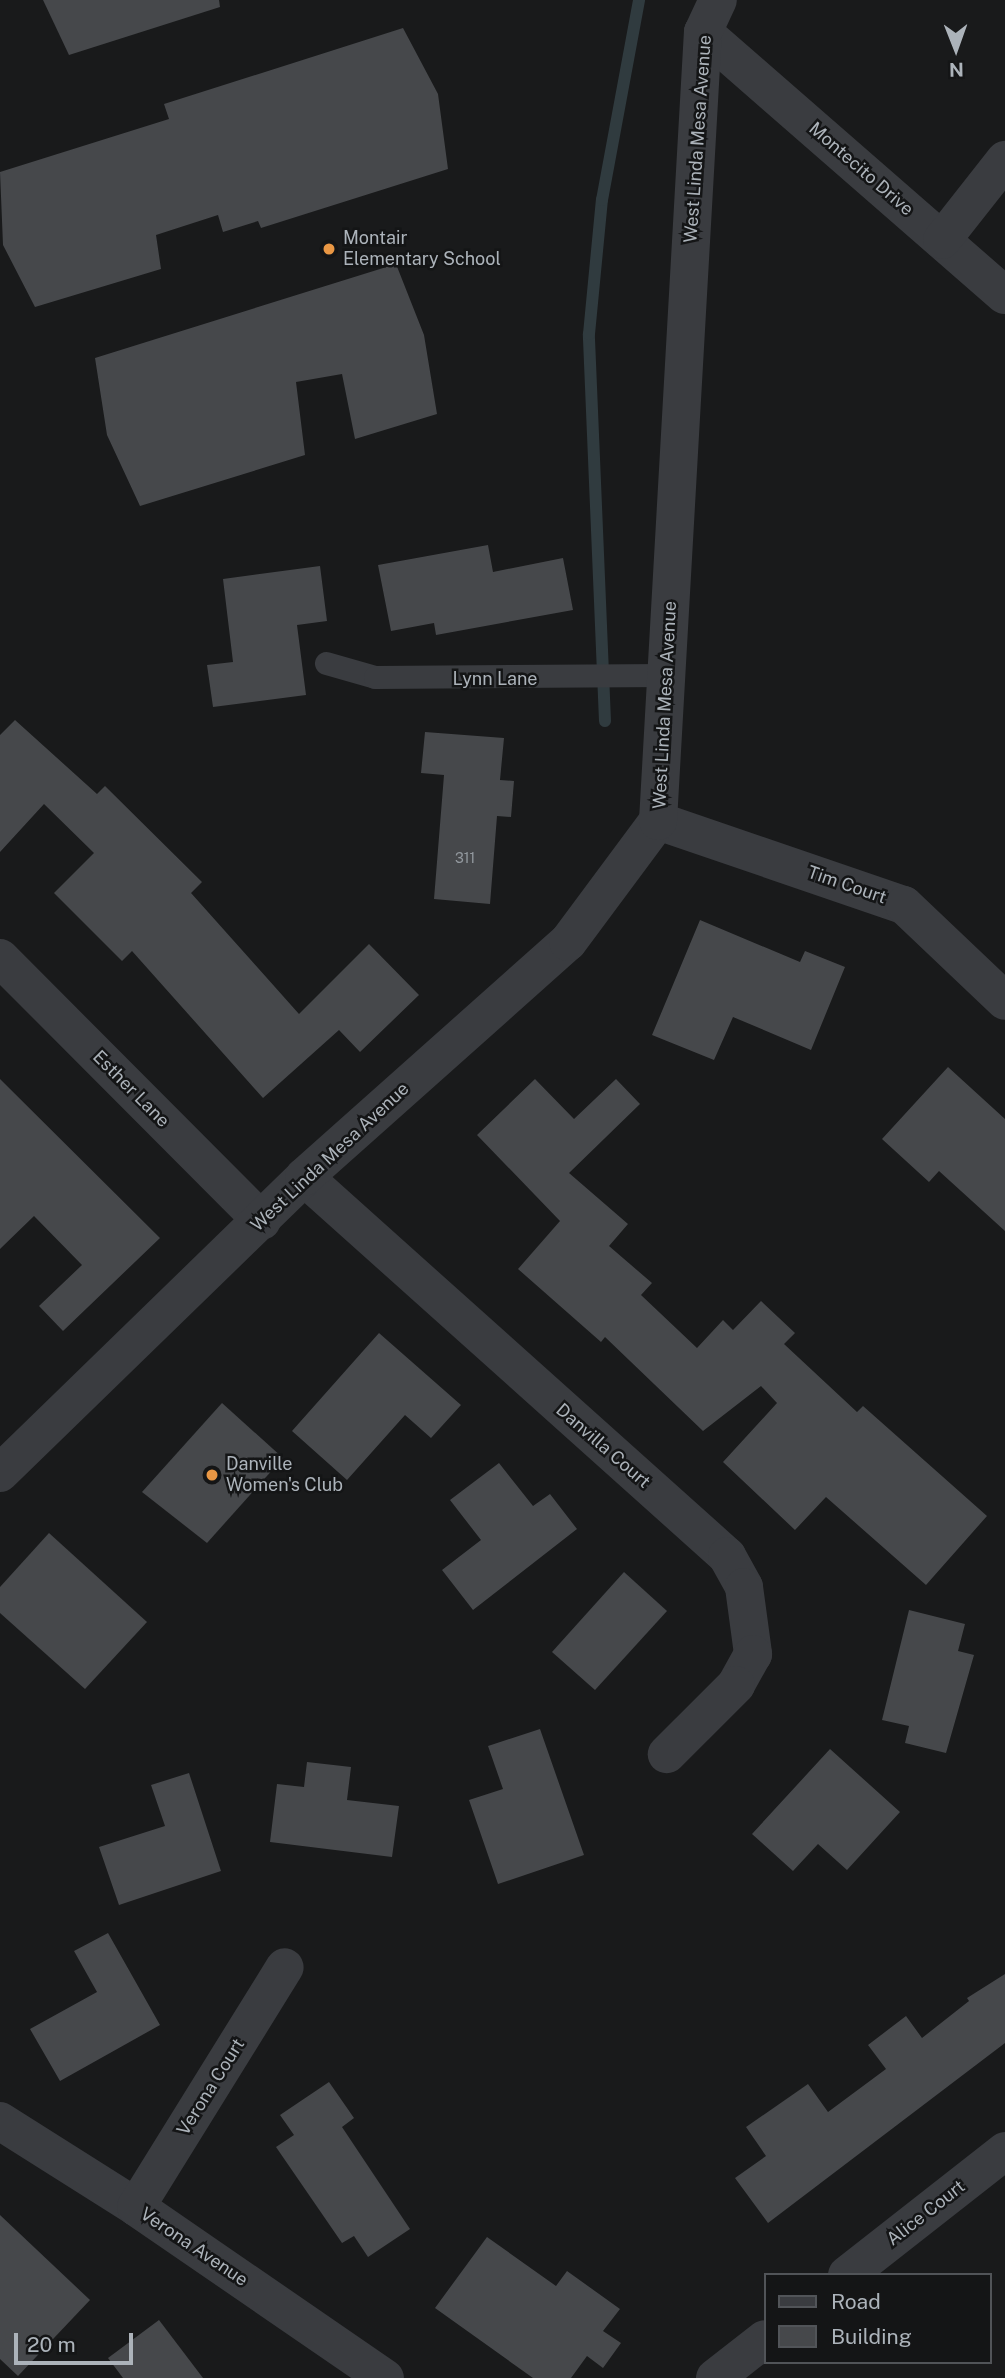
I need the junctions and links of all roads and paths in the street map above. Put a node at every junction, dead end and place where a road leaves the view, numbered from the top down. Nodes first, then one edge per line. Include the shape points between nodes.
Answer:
1 (710, 16) edge
2 (1005, 160) edge
3 (942, 240) junction
4 (1005, 295) edge
5 (326, 663) dead end
6 (649, 676) junction
7 (658, 821) junction
8 (0, 958) edge
9 (1005, 1001) edge
10 (304, 1177) junction
11 (262, 1221) junction
12 (0, 1473) edge
13 (667, 1754) dead end
14 (285, 1968) dead end
15 (0, 2121) edge
16 (1005, 2151) edge
17 (136, 2207) junction
18 (850, 2273) edge
19 (764, 2340) edge
20 (385, 2378) edge
21 (715, 2378) edge

1 - 3 street, Montecito Drive
1 - 6 street, West Linda Mesa Avenue
2 - 3 street
3 - 4 street, Montecito Drive
5 - 6 lane, Lynn Lane via 375,677
6 - 7 street, West Linda Mesa Avenue
7 - 9 street, Tim Court via 904,905
7 - 10 street, West Linda Mesa Avenue via 568,942
8 - 11 street, Esther Lane
10 - 11 street, West Linda Mesa Avenue
10 - 13 street, Danvilla Court via 727,1556 744,1587 754,1654 736,1685
11 - 12 street, West Linda Mesa Avenue
14 - 17 street, Verona Court
15 - 17 street, Verona Avenue
16 - 18 street, Alice Court
17 - 20 street, Verona Avenue
19 - 21 street

